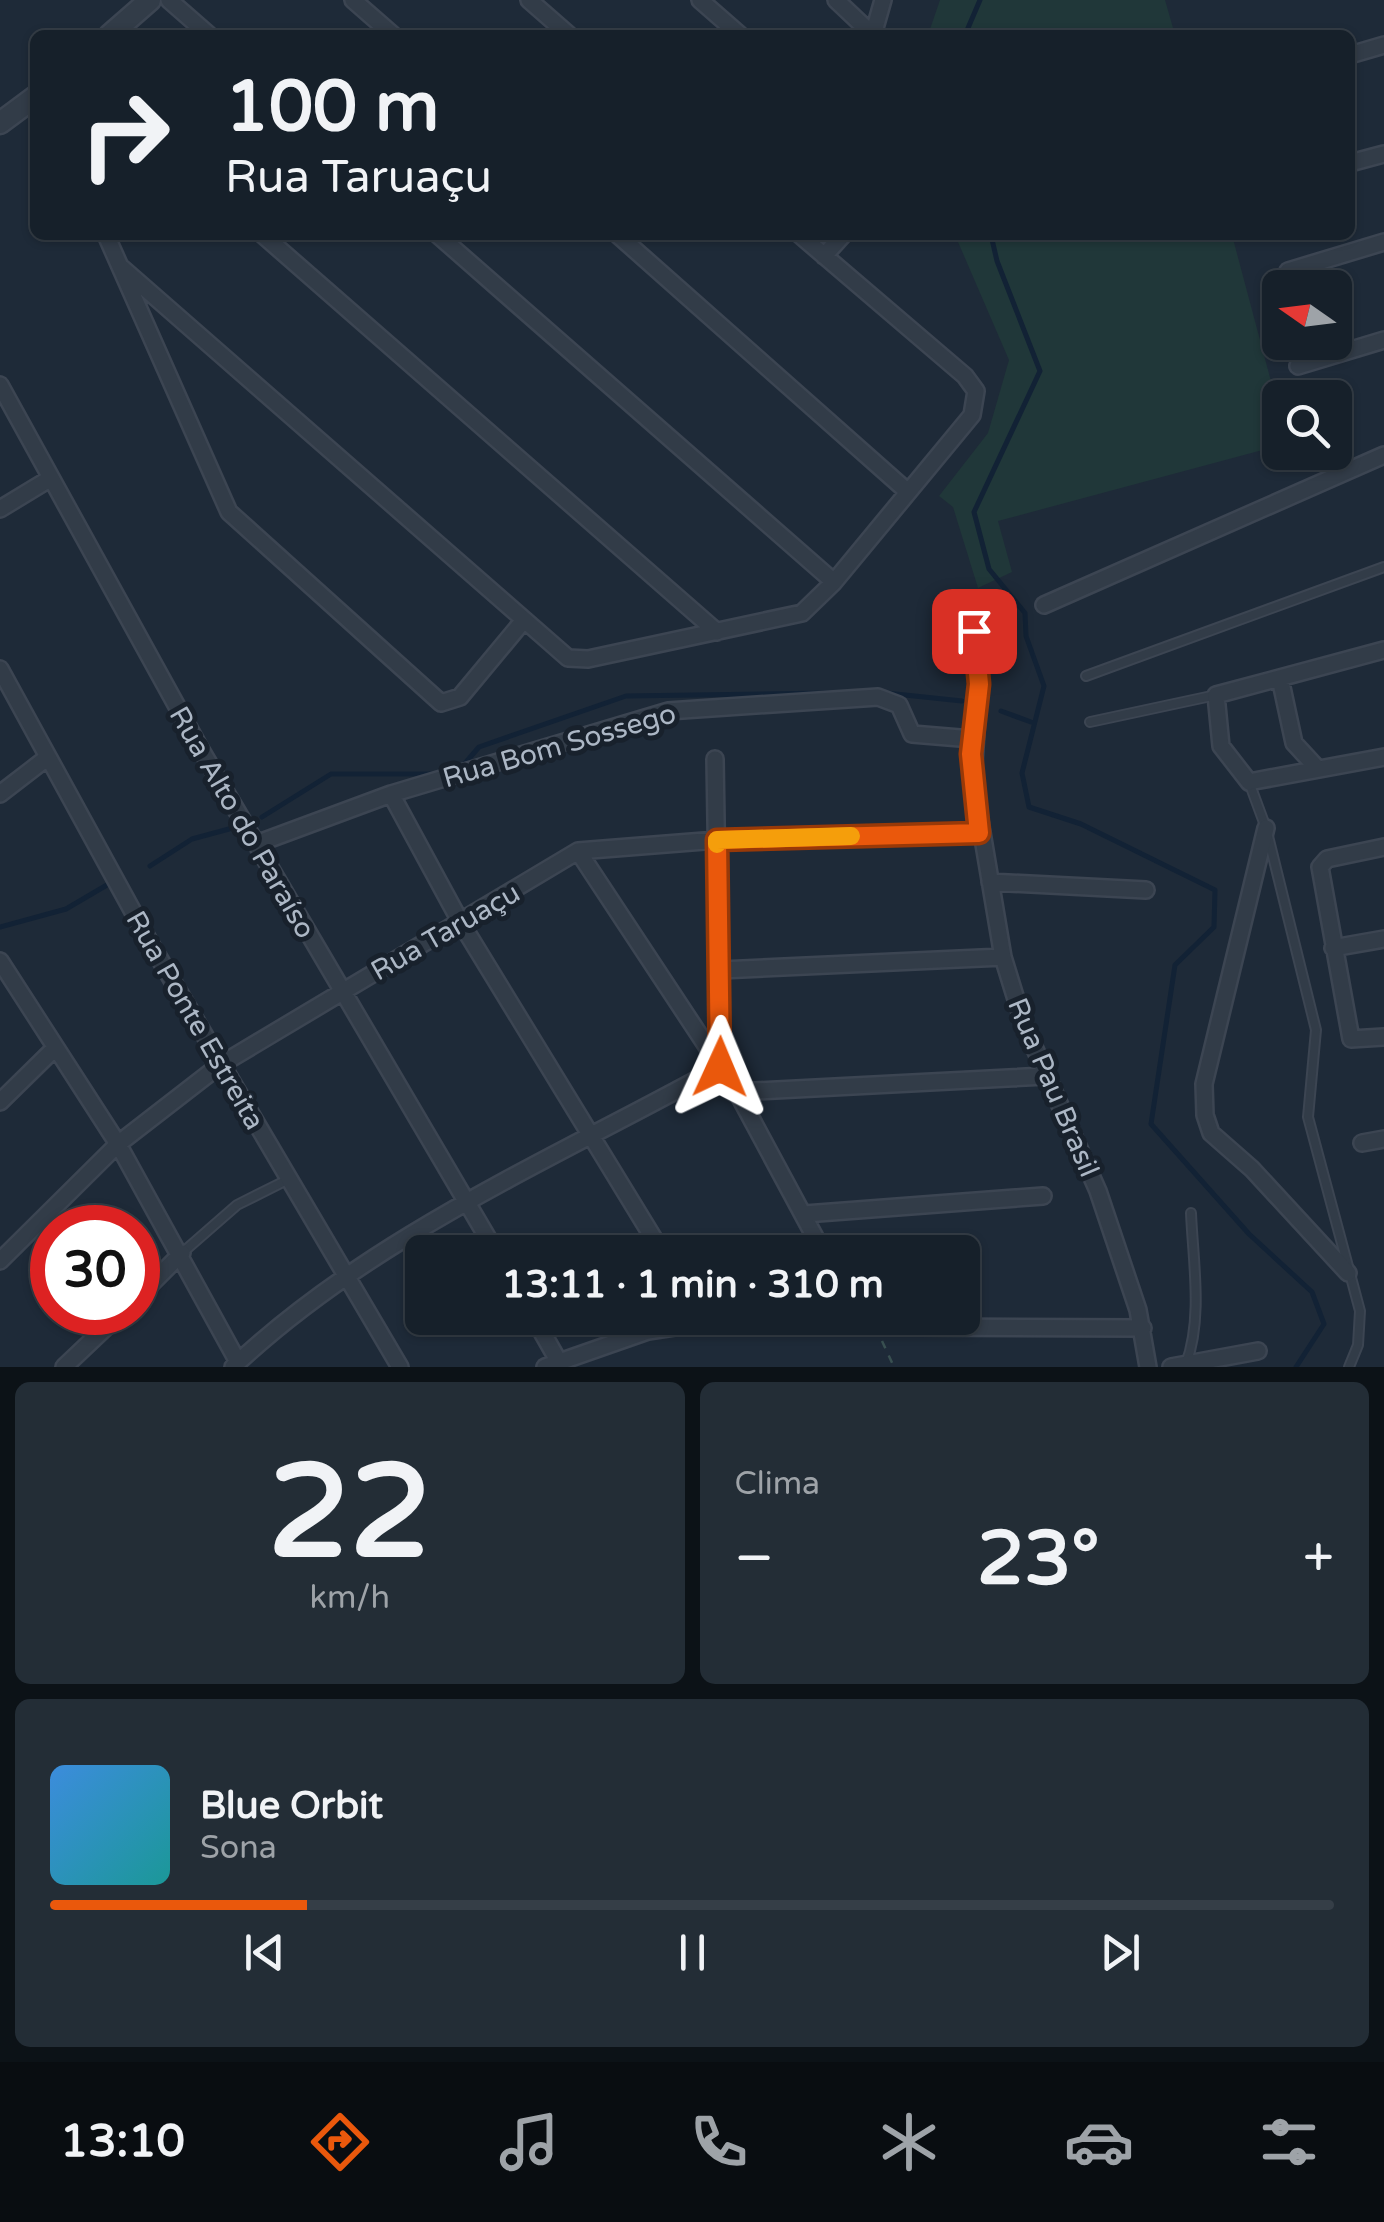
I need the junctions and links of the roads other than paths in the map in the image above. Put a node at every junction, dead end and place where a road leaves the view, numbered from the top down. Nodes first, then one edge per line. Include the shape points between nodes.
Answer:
1 (150, 0) edge
2 (169, 0) edge
3 (353, 0) edge
4 (529, 0) edge
5 (700, 0) edge
6 (836, 0) edge
7 (883, 0) edge
8 (116, 30) edge
9 (203, 30) edge
10 (387, 30) edge
11 (564, 30) edge
12 (734, 30) edge
13 (868, 30) edge
14 (874, 30) edge
15 (1384, 45) edge
16 (1355, 54) edge
17 (30, 101) edge
18 (0, 123) edge
19 (1384, 154) edge
20 (1355, 162) edge
21 (108, 240) edge
22 (269, 240) edge
23 (444, 240) edge
24 (624, 240) edge
25 (806, 240) edge
26 (838, 240) edge
27 (1384, 242) edge
28 (824, 256) junction
29 (122, 268) junction
30 (1291, 270) edge
31 (1384, 340) edge
32 (1298, 366) dead end
33 (0, 386) edge
34 (1384, 455) edge
35 (51, 478) junction
36 (908, 492) junction
37 (0, 508) edge
38 (1384, 567) edge
39 (834, 582) junction
40 (1044, 605) dead end
41 (524, 620) junction
42 (1005, 620) dead end
43 (718, 632) junction
44 (1384, 650) edge
45 (0, 669) edge
46 (1086, 676) dead end
47 (1280, 678) junction
48 (1216, 695) junction
49 (1090, 722) dead end
50 (972, 738) junction
51 (48, 757) junction
52 (1384, 757) edge
53 (715, 759) dead end
54 (1318, 769) junction
55 (1248, 782) junction
56 (0, 794) edge
57 (391, 794) junction
58 (1266, 828) junction
59 (979, 833) junction
60 (717, 840) junction
61 (256, 844) junction
62 (1384, 848) edge
63 (578, 852) junction
64 (990, 882) junction
65 (1146, 890) dead end
66 (461, 923) junction
67 (1384, 938) edge
68 (1332, 948) junction
69 (1004, 958) junction
70 (0, 962) edge
71 (721, 970) junction
72 (340, 992) junction
73 (1384, 1036) edge
74 (54, 1049) junction
75 (220, 1065) junction
76 (720, 1067) junction
77 (1046, 1076) junction
78 (737, 1092) junction
79 (0, 1102) edge
80 (594, 1137) junction
81 (1384, 1141) edge
82 (1362, 1143) dead end
83 (118, 1144) junction
84 (290, 1179) junction
85 (1043, 1196) dead end
86 (468, 1203) junction
87 (1191, 1213) dead end
88 (805, 1214) junction
89 (486, 1235) edge
90 (652, 1235) edge
91 (814, 1235) edge
92 (182, 1253) junction
93 (0, 1261) edge
94 (1348, 1273) junction
95 (160, 1275) edge
96 (346, 1275) junction
97 (980, 1327) edge
98 (1143, 1328) junction
99 (98, 1335) edge
100 (541, 1335) edge
101 (639, 1335) edge
102 (1258, 1351) dead end
103 (236, 1364) edge
104 (552, 1364) edge
105 (1178, 1365) edge
106 (64, 1367) edge
107 (400, 1367) edge
108 (1148, 1367) edge
109 (1349, 1367) edge

1 - 8 street
2 - 9 street
3 - 10 street
4 - 11 street
5 - 12 street
6 - 13 street
7 - 14 street
15 - 16 street
17 - 18 street
19 - 20 street
21 - 29 street
22 - 43 street
23 - 39 street
24 - 36 street
25 - 28 street
26 - 28 street
27 - 30 street
28 - 36 street via 976,391 972,415
29 - 41 street
29 - 41 street via 229,512 433,700 460,696
31 - 32 street
33 - 35 street, Rua Alto do Paraíso
34 - 40 street
35 - 37 street
35 - 61 street, Rua Alto do Paraíso
36 - 39 street
38 - 46 lane
39 - 43 street via 802,612
41 - 43 street via 578,660
42 - 50 street, Rua Pau Brasil via 974,631 979,684
44 - 47 street
45 - 51 street, Rua Ponte Estreita
47 - 48 street
47 - 54 street via 1294,743
48 - 49 lane
48 - 55 street via 1220,746
50 - 57 street, Rua Bom Sossego via 912,734 899,705 878,697 688,708
50 - 59 street, Rua Pau Brasil
51 - 56 street
51 - 75 street, Rua Ponte Estreita
52 - 54 street
53 - 60 street
54 - 55 street
55 - 58 lane
57 - 61 street, Rua Bom Sossego
57 - 66 street
58 - 94 lane via 1316,1030 1308,1116
58 - 94 street via 1204,1084 1205,1115 1222,1147 1252,1169
59 - 60 street, Rua Taruaçu
59 - 64 street, Rua Pau Brasil
60 - 63 street, Rua Taruaçu
60 - 71 street
61 - 72 street, Rua Alto do Paraíso
62 - 68 street via 1321,864
63 - 66 street, Rua Taruaçu
63 - 76 street
64 - 65 street
64 - 69 street, Rua Pau Brasil
66 - 72 street, Rua Taruaçu
66 - 80 street
67 - 68 street
68 - 73 street via 1352,1041
69 - 71 street
69 - 77 street, Rua Pau Brasil
70 - 74 street
71 - 76 street
72 - 75 street, Rua Taruaçu
72 - 86 street, Rua Alto do Paraíso
74 - 79 street
74 - 83 street
75 - 83 street, Rua Taruaçu
75 - 84 street, Rua Ponte Estreita
76 - 78 street
76 - 80 street
77 - 78 street
77 - 98 street, Rua Pau Brasil via 1080,1142
78 - 88 street
80 - 86 street
80 - 90 street
81 - 82 street
83 - 92 street
83 - 93 street, Rua Taruaçu
84 - 92 lane via 236,1205
84 - 96 street, Rua Ponte Estreita
85 - 88 street
86 - 89 street, Rua Alto do Paraíso
86 - 96 street
87 - 105 lane via 1192,1346
88 - 91 street
92 - 95 street
92 - 103 street
94 - 109 lane via 1360,1311
96 - 103 street
96 - 107 street, Rua Ponte Estreita
97 - 98 street
98 - 108 street, Rua Pau Brasil
99 - 106 street
100 - 104 street
101 - 104 street
102 - 105 street

